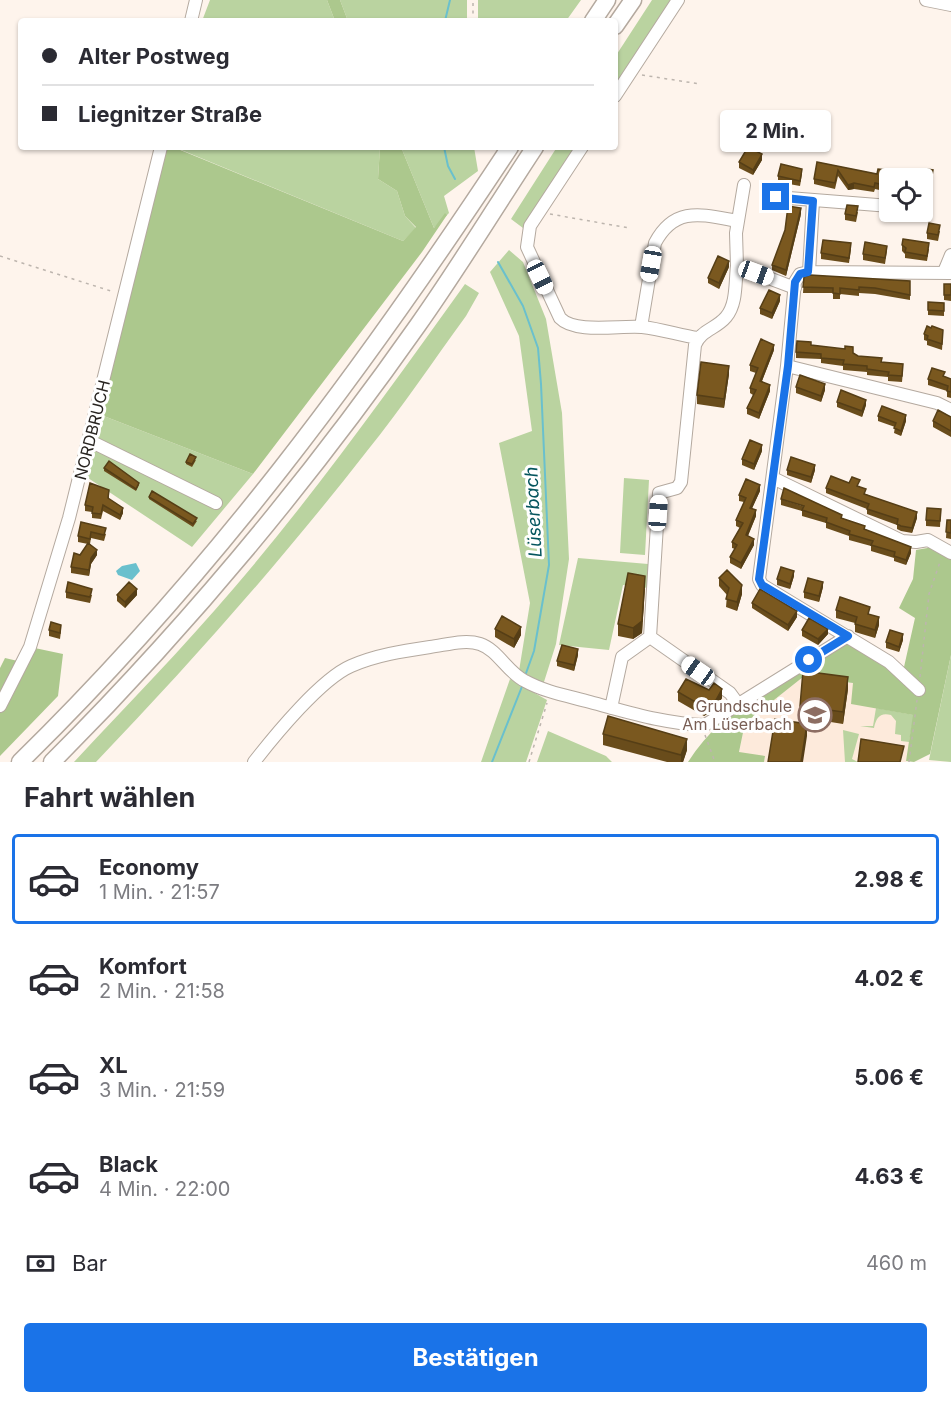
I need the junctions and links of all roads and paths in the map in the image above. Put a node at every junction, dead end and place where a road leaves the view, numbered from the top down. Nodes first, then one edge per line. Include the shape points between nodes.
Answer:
1 (196, 0) edge
2 (473, 0) edge
3 (607, 0) edge
4 (633, 0) edge
5 (678, 0) edge
6 (926, 0) edge
7 (951, 5) edge
8 (192, 18) edge
9 (473, 18) edge
10 (595, 18) edge
11 (618, 22) edge
12 (630, 73) junction
13 (700, 84) dead end
14 (618, 91) edge
15 (160, 150) edge
16 (508, 150) edge
17 (533, 150) edge
18 (580, 150) edge
19 (744, 185) dead end
20 (776, 197) dead end
21 (813, 201) junction
22 (879, 205) edge
23 (539, 212) junction
24 (738, 221) junction
25 (629, 228) dead end
26 (951, 255) edge
27 (0, 256) edge
28 (737, 266) junction
29 (808, 272) junction
30 (948, 273) edge
31 (795, 288) junction
32 (124, 294) junction
33 (641, 327) junction
34 (698, 338) junction
35 (788, 366) junction
36 (951, 410) edge
37 (90, 441) junction
38 (773, 478) junction
39 (216, 503) dead end
40 (948, 552) edge
41 (848, 636) junction
42 (650, 637) junction
43 (919, 690) junction
44 (550, 692) junction
45 (738, 704) junction
46 (0, 706) edge
47 (610, 708) junction
48 (705, 725) junction
49 (20, 762) edge
50 (52, 762) edge
51 (254, 762) edge
52 (529, 762) edge
53 (715, 762) edge
54 (909, 762) edge

1 - 8 street
2 - 9 path
3 - 10 highway
4 - 11 highway
5 - 12 street
6 - 7 street
12 - 13 path
12 - 14 street
15 - 32 street, NORDBRUCH
16 - 49 highway via 392,323 274,480 144,634
17 - 50 highway via 412,333 290,495 161,647
18 - 23 street
19 - 24 street
20 - 21 street
21 - 22 street
21 - 29 street
23 - 25 path
23 - 33 street via 530,226 527,247 565,323 579,327
24 - 28 street
24 - 33 street via 688,214 661,232 655,243
26 - 30 street
27 - 32 path
28 - 31 street
28 - 34 street via 733,305 725,318
29 - 30 street
29 - 31 street via 800,274
31 - 35 street
32 - 37 street, NORDBRUCH
33 - 34 street
34 - 42 street via 694,345 681,482 677,488 659,493
35 - 36 street via 937,403
35 - 38 street
37 - 39 street
37 - 46 street, NORDBRUCH via 30,647
38 - 40 street via 902,541 928,540
38 - 41 street via 759,579 762,585
40 - 43 path via 929,594
41 - 43 street via 889,662
41 - 45 street
42 - 45 street via 730,693
42 - 47 street via 622,657
43 - 54 path
44 - 47 street
44 - 51 street via 521,679 488,647 477,643 384,654 348,667 327,682
44 - 52 path
45 - 48 street
47 - 48 street via 679,725
48 - 53 path via 705,738

